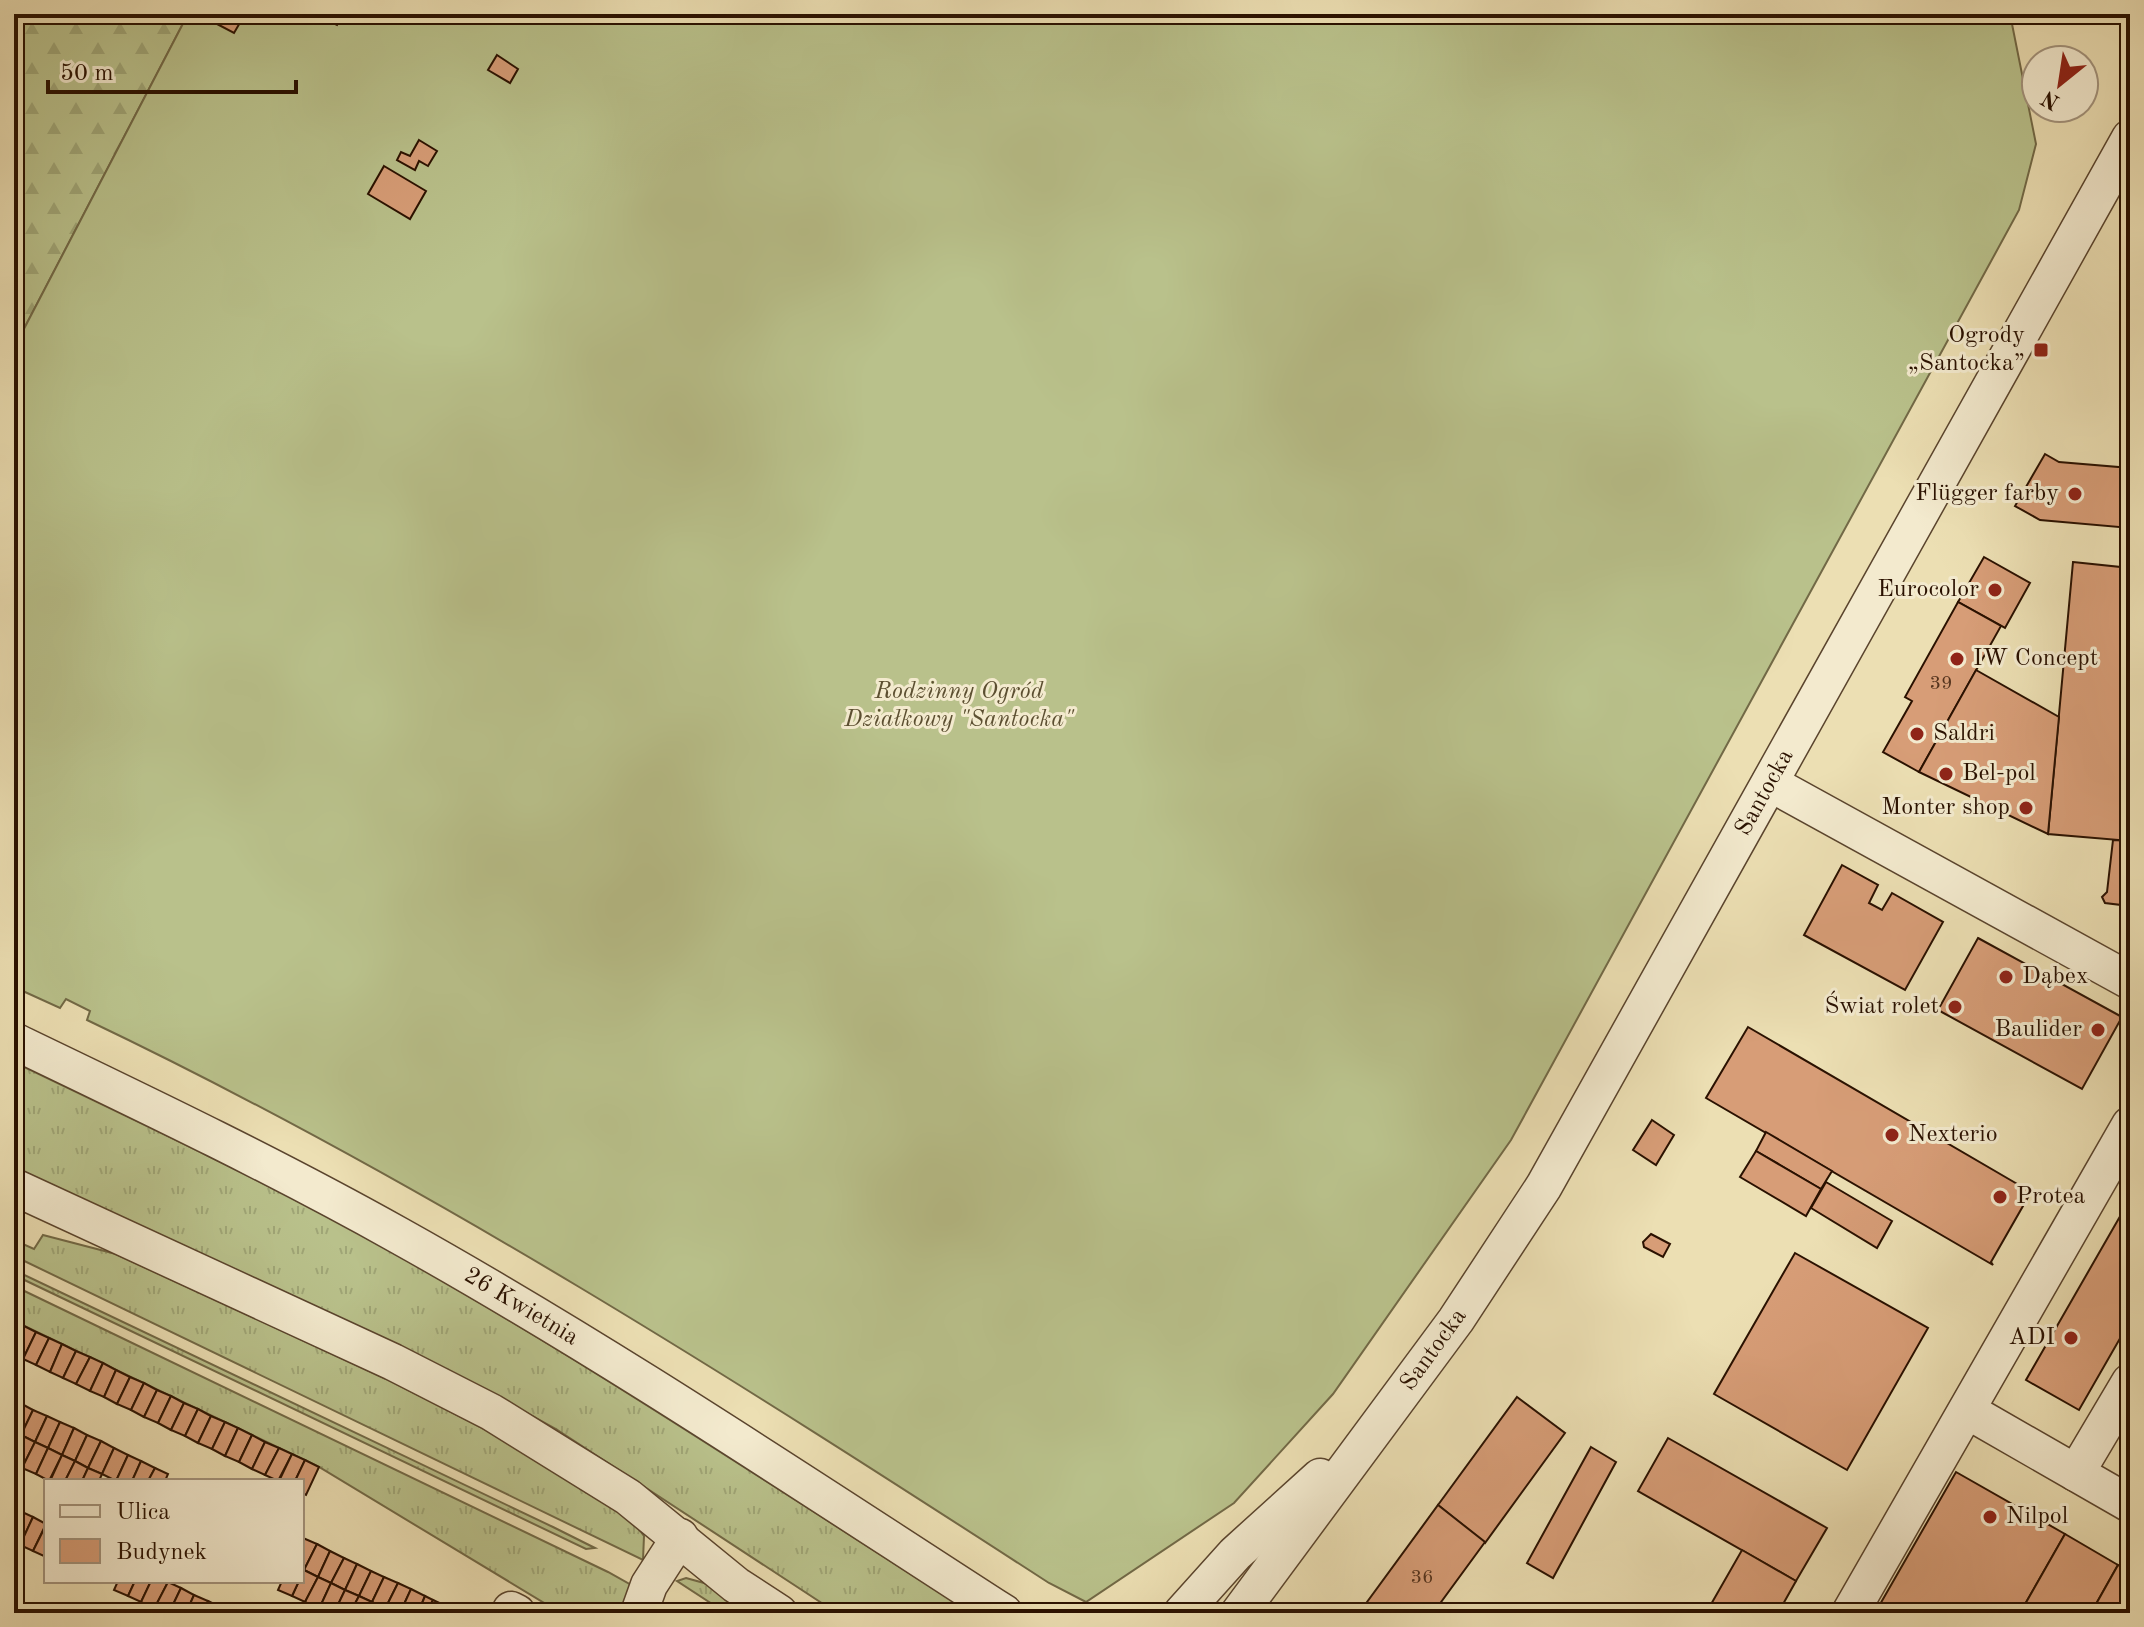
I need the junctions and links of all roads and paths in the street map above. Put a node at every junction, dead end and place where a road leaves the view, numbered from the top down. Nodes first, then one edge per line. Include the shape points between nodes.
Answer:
1 (2130, 138) edge
2 (1770, 783) junction
3 (2130, 981) edge
4 (14, 1041) edge
5 (2130, 1125) edge
6 (14, 1187) edge
7 (2130, 1382) edge
8 (1968, 1411) junction
9 (1372, 1431) junction
10 (2076, 1473) junction
11 (2130, 1504) edge
12 (680, 1537) junction
13 (639, 1613) edge
14 (779, 1613) edge
15 (1004, 1613) edge
16 (1182, 1613) edge
17 (1239, 1613) edge
18 (1850, 1613) edge

1 - 2 street, Santocka
2 - 3 street
2 - 9 street, Santocka via 1522,1223
4 - 15 street, 26 Kwietnia via 267,1164 413,1243 630,1374
5 - 8 street
6 - 12 street via 458,1394 592,1473
7 - 10 street
8 - 10 street
8 - 18 street
9 - 16 street, Santocka via 1235,1554
9 - 17 street, Santocka
10 - 11 street
12 - 13 street via 649,1585
12 - 14 street

